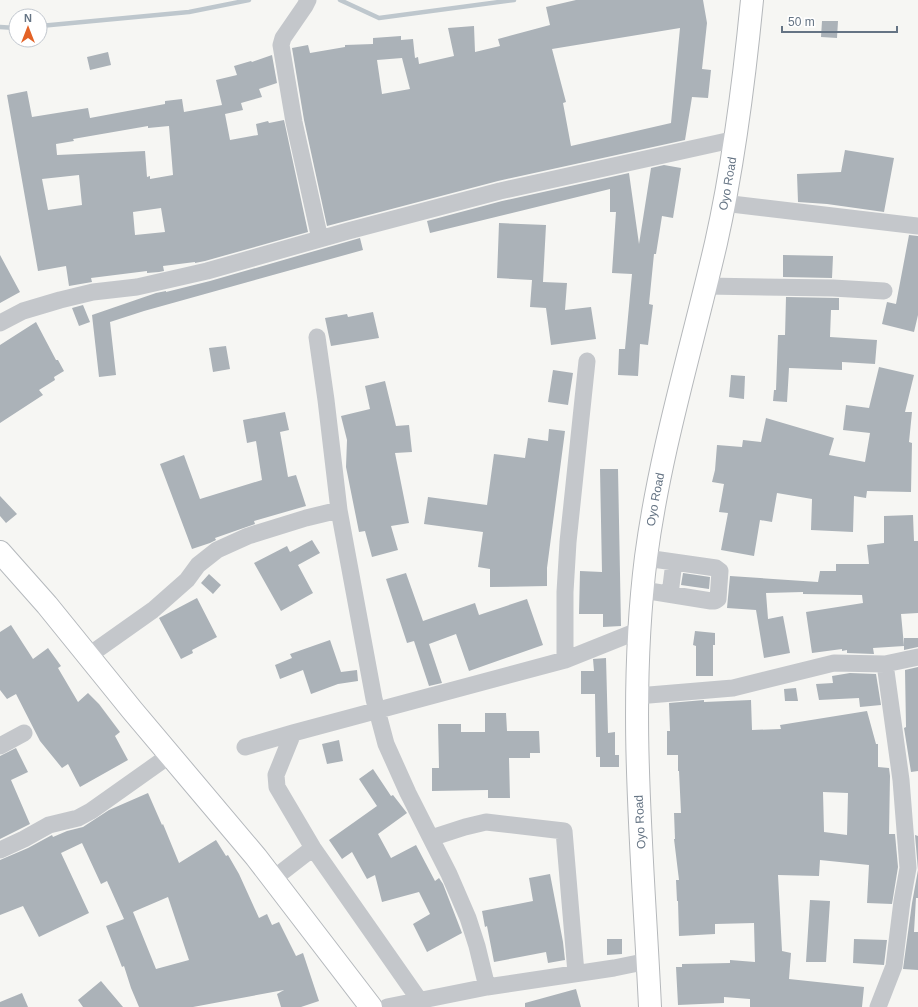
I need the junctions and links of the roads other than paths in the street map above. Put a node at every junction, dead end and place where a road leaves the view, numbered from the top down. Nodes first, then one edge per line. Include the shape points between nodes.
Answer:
1 (308, 0) edge
2 (752, 0) edge
3 (736, 139) junction
4 (723, 203) junction
5 (918, 226) edge
6 (320, 239) junction
7 (705, 286) junction
8 (884, 291) dead end
9 (0, 323) edge
10 (317, 337) dead end
11 (587, 360) dead end
12 (339, 510) junction
13 (0, 552) edge
14 (646, 558) junction
15 (674, 562) junction
16 (643, 590) junction
17 (670, 594) junction
18 (640, 630) junction
19 (88, 656) junction
20 (918, 657) edge
21 (565, 660) junction
22 (885, 664) junction
23 (637, 696) junction
24 (377, 711) junction
25 (294, 733) junction
26 (24, 734) dead end
27 (0, 746) edge
28 (245, 747) dead end
29 (170, 755) junction
30 (431, 838) junction
31 (312, 848) junction
32 (0, 850) edge
33 (913, 868) edge
34 (273, 879) junction
35 (648, 961) junction
36 (576, 973) junction
37 (486, 987) junction
38 (420, 1000) junction
39 (372, 1007) edge
40 (387, 1007) edge
41 (650, 1007) edge
42 (878, 1007) edge

1 - 6 street via 283,38 281,46 294,122
2 - 3 main road, Oyo Road
3 - 4 main road, Oyo Road
3 - 6 street via 500,192
4 - 5 street
4 - 7 main road, Oyo Road
6 - 9 street via 207,271 137,287 93,292 60,300 23,311
7 - 8 street
7 - 14 main road, Oyo Road via 671,425
10 - 12 street
11 - 21 street via 568,542
12 - 19 street via 254,534 217,550 198,565 187,580 153,610
12 - 24 street
13 - 19 main road
14 - 15 street
14 - 16 main road, Oyo Road
15 - 17 street
15 - 17 street via 716,568 720,571 718,599 711,601
16 - 17 street
16 - 18 main road, Oyo Road
18 - 21 street
18 - 23 main road, Oyo Road
19 - 29 main road
20 - 22 street
21 - 24 street
22 - 23 street via 834,663 733,688
22 - 33 street
23 - 35 main road, Oyo Road via 639,799
24 - 25 street
24 - 30 street via 386,744
25 - 28 street
25 - 31 street via 276,775 277,787
26 - 27 street
29 - 32 street via 91,811 78,818 49,825
29 - 34 main road
30 - 36 street via 486,822 564,832
30 - 37 street via 468,918
31 - 34 street
31 - 38 street
33 - 42 street via 902,901 894,966
34 - 39 main road
35 - 36 street
35 - 41 main road, Oyo Road
36 - 37 street
37 - 38 street
38 - 40 street

